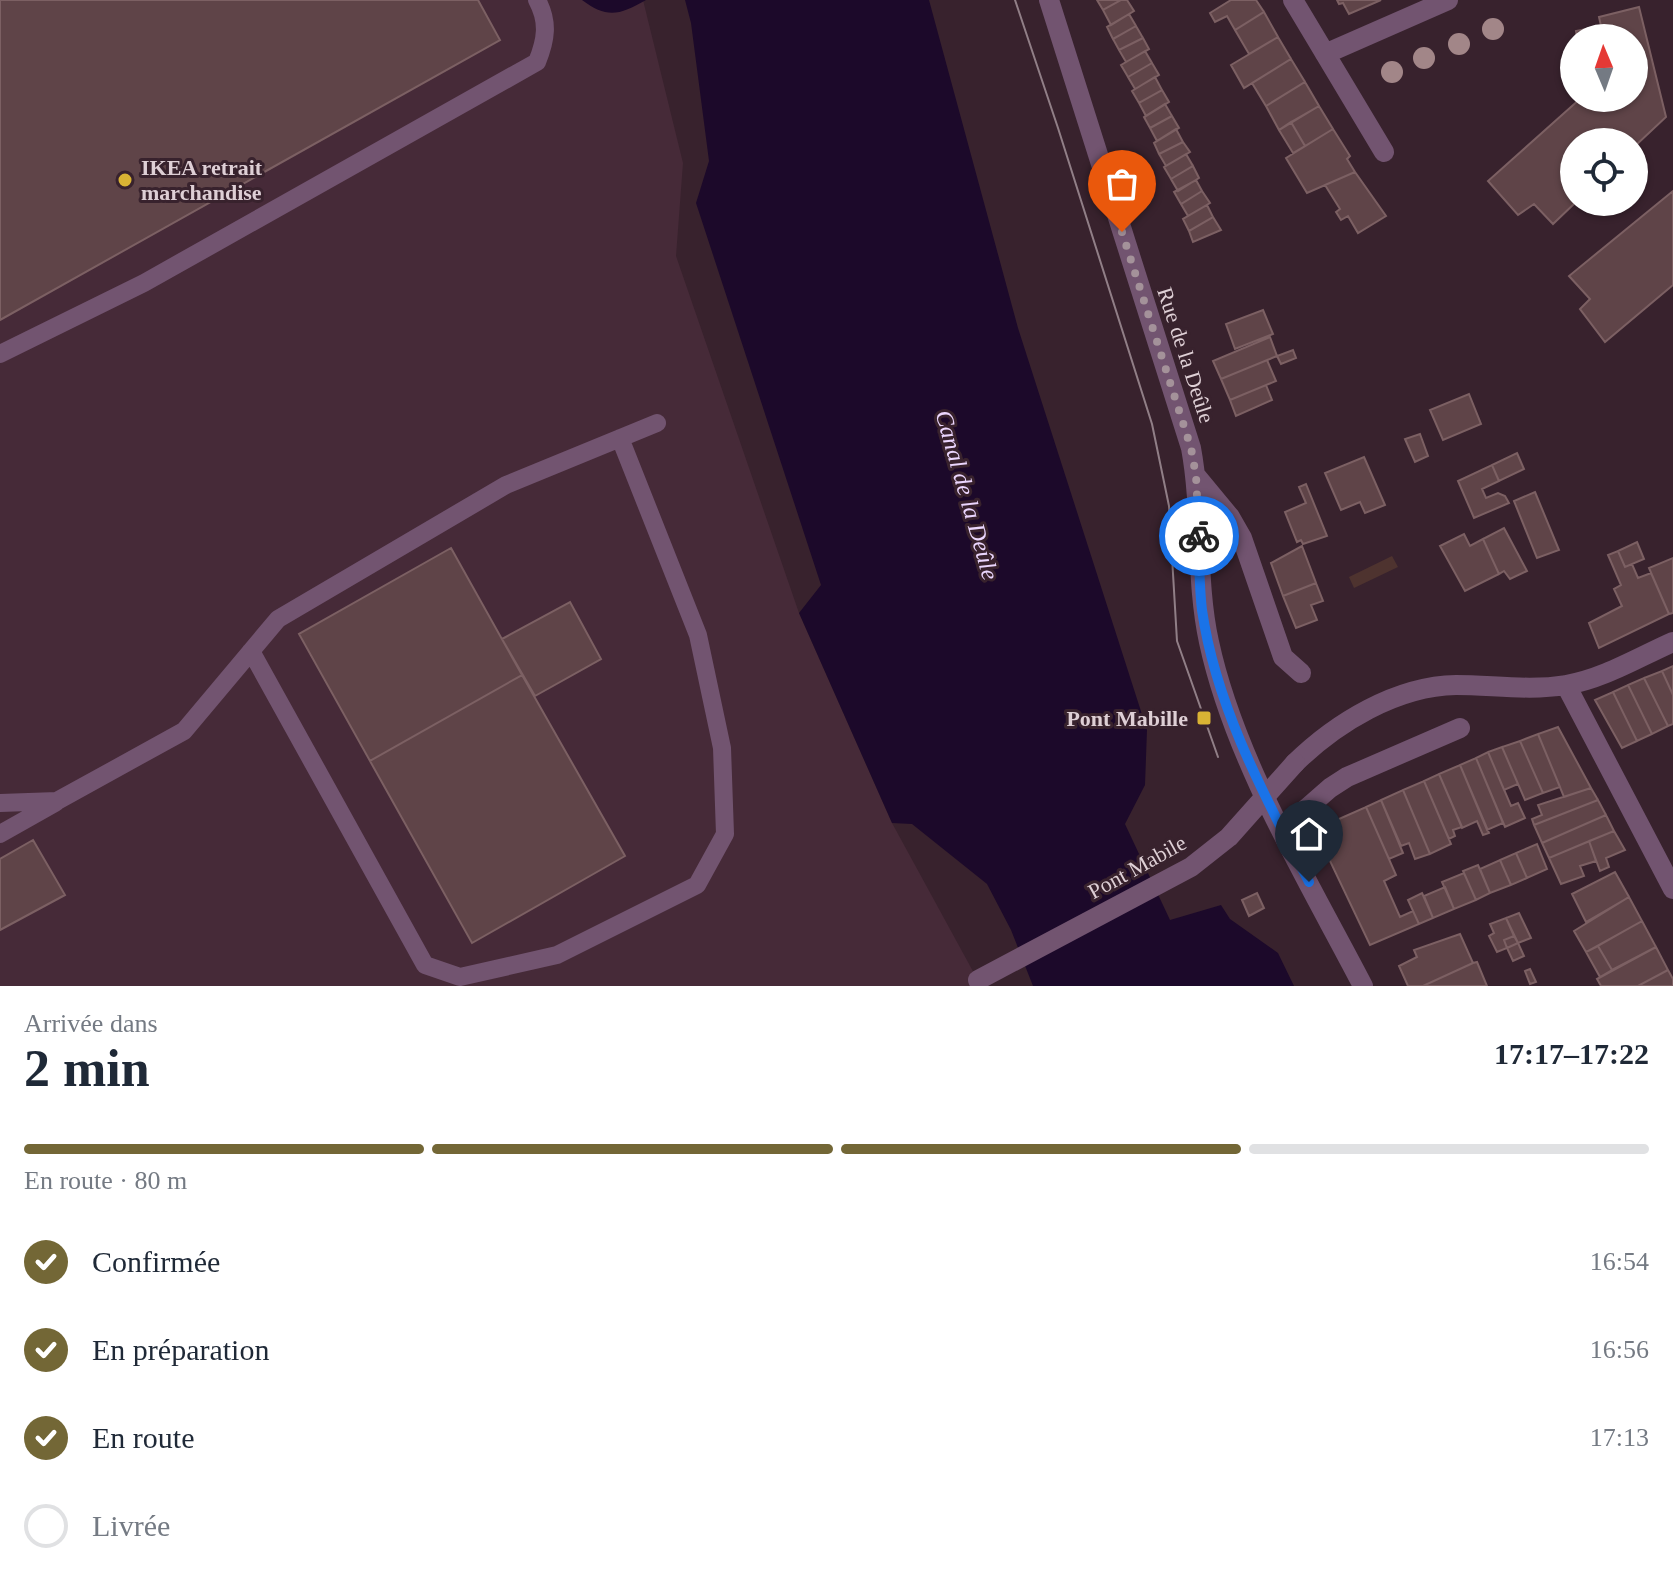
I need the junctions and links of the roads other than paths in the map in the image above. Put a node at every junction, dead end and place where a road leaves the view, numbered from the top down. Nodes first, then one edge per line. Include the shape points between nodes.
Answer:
1 (537, 0) edge
2 (1049, 0) edge
3 (1293, 0) edge
4 (1448, 0) edge
5 (1325, 54) junction
6 (1384, 152) dead end
7 (0, 354) edge
8 (657, 423) dead end
9 (620, 438) junction
10 (1196, 476) junction
11 (1673, 642) edge
12 (251, 651) junction
13 (1301, 673) dead end
14 (1566, 685) junction
15 (1460, 728) dead end
16 (57, 801) junction
17 (0, 803) edge
18 (1280, 824) junction
19 (0, 834) edge
20 (1673, 889) edge
21 (973, 983) edge
22 (1363, 986) edge

1 - 7 lane via 546,38 537,62 144,283
2 - 10 street, Rue de la Deûle via 1183,420
3 - 5 street
4 - 5 street
5 - 6 street
8 - 9 lane
9 - 12 lane via 506,485 278,619
9 - 12 lane via 698,635 722,748 725,834 697,885 557,955 460,977 425,965
10 - 13 street via 1242,538 1283,657
10 - 18 street, Rue de la Deûle via 1209,644 1231,715
11 - 14 street, Pont Mabile
12 - 16 lane via 184,731
14 - 20 street
14 - 21 street, Pont Mabile, bridge via 1453,685 1405,696 1350,720 1295,763 1229,837 1191,867
15 - 18 street via 1347,777
16 - 17 lane
16 - 19 lane
18 - 22 street, Rue de la Deûle

